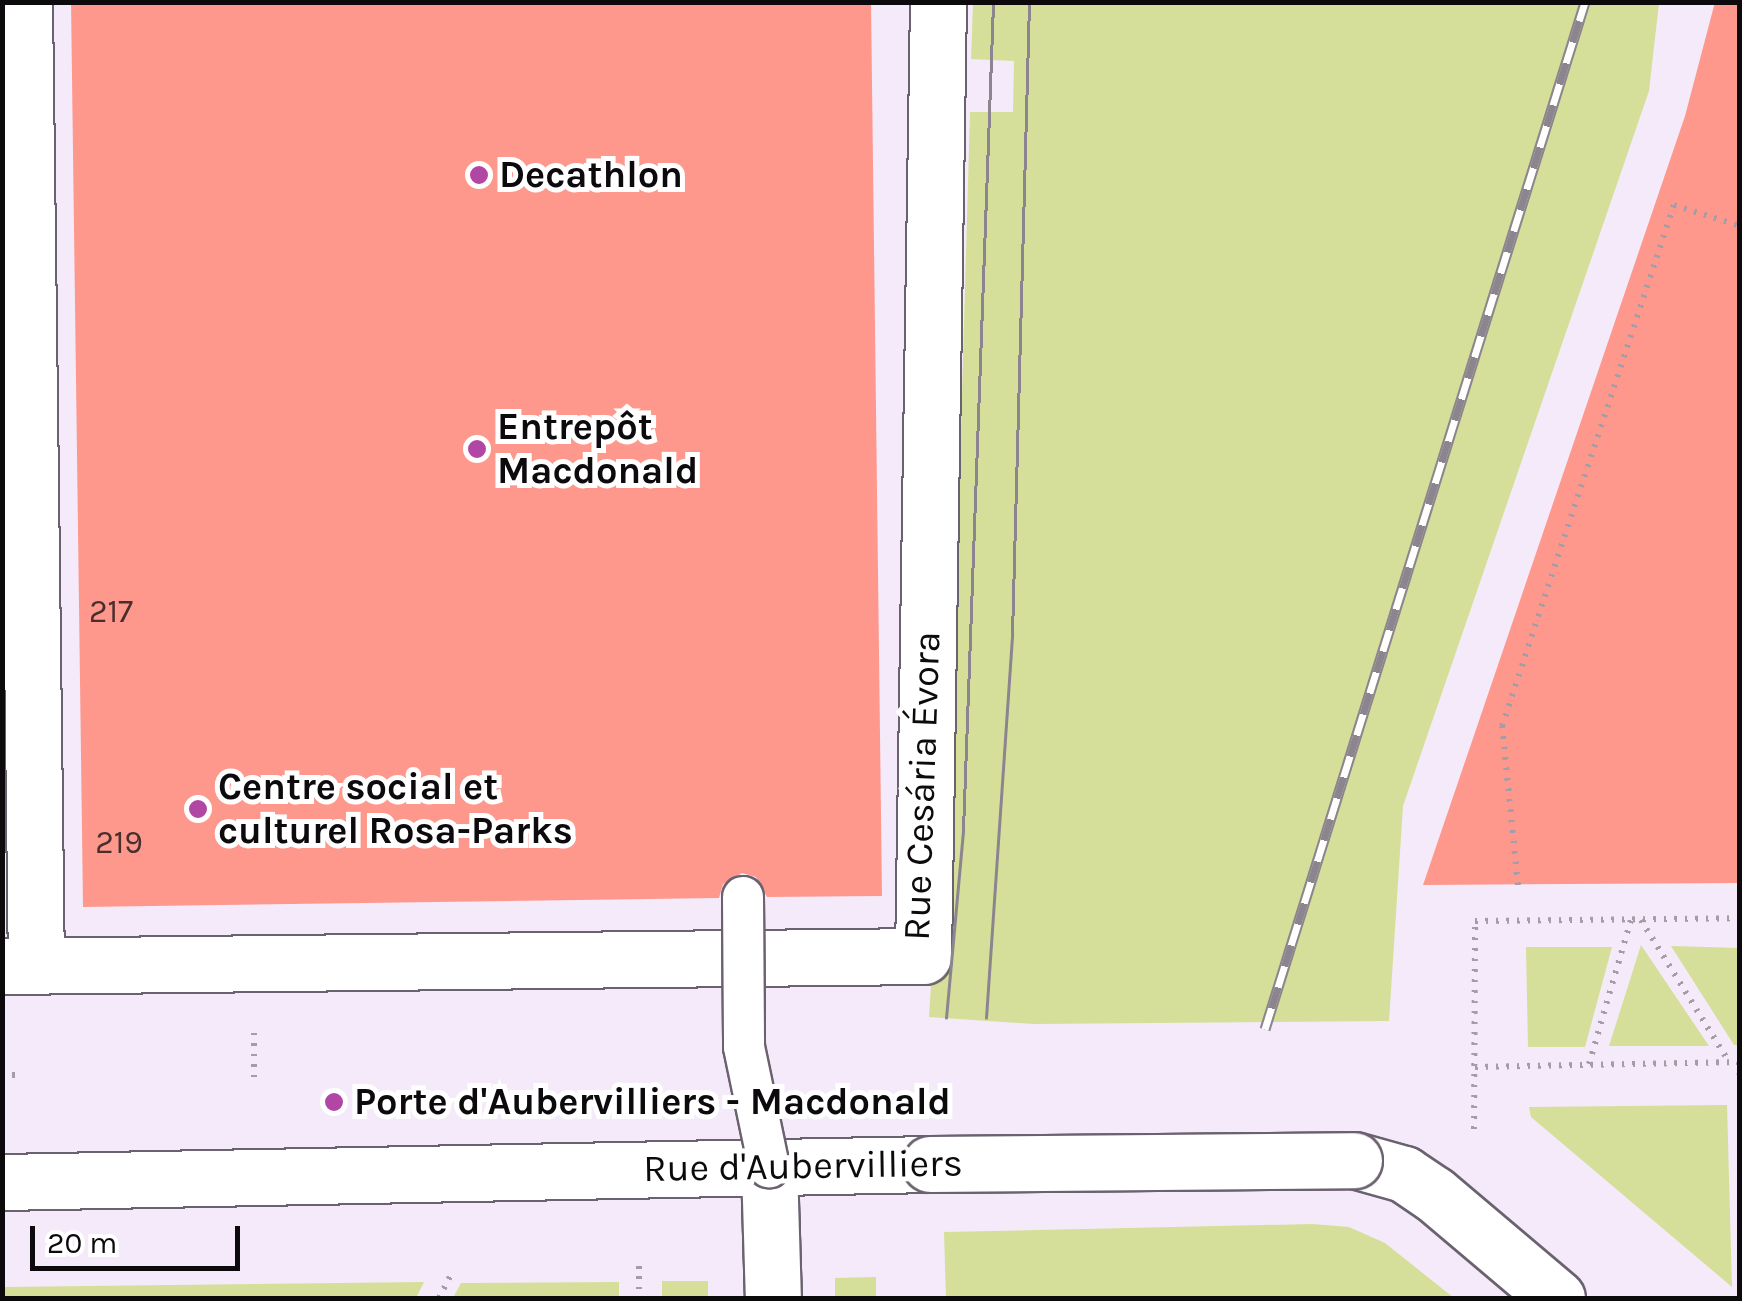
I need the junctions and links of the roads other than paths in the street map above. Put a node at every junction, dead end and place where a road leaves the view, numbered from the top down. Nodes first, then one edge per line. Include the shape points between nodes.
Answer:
1 (24, 2) edge
2 (938, 2) edge
3 (744, 897) dead end
4 (19, 966) edge
5 (769, 1167) junction
6 (2, 1182) edge
7 (772, 1298) edge
8 (1557, 1298) edge

1 - 4 street
2 - 4 street, Rue Cesária Évora via 924,956
3 - 5 lane, bridge via 744,1048
5 - 6 street, Rue d'Aubervilliers
5 - 7 street
5 - 8 street, Rue d'Aubervilliers, bridge via 1354,1160 1404,1174 1434,1194

